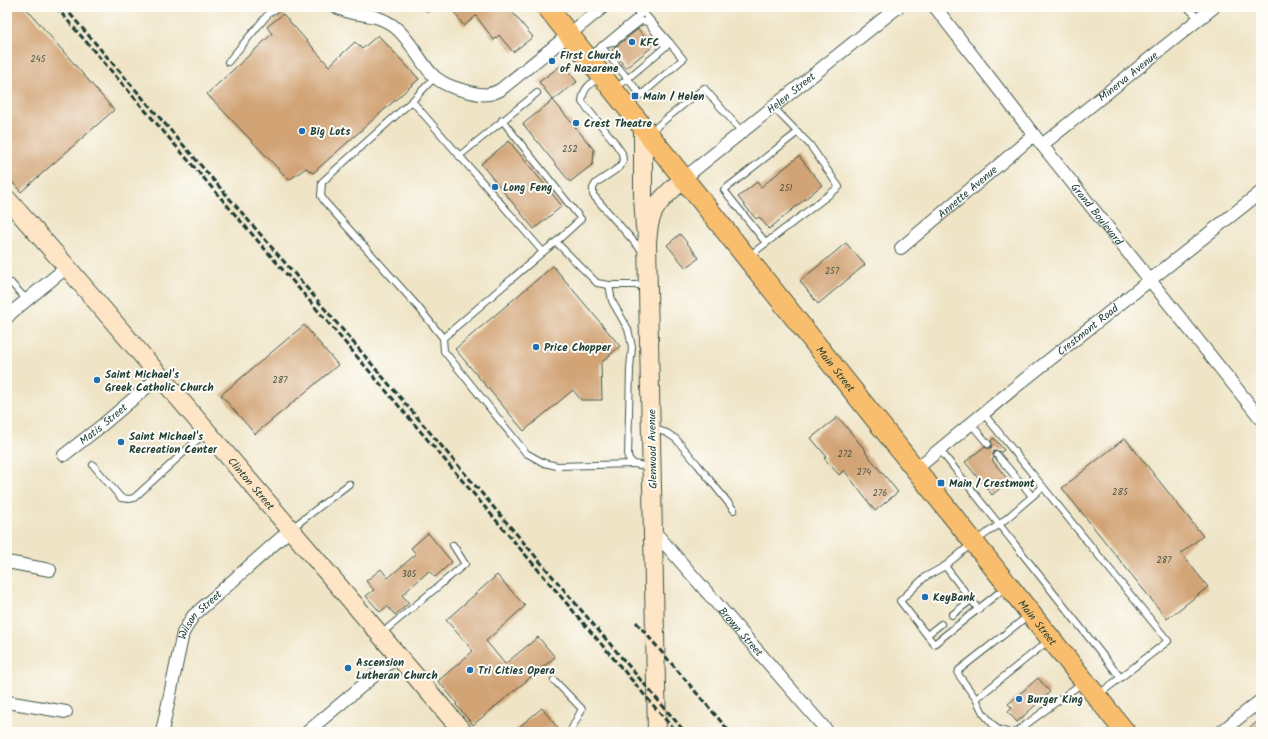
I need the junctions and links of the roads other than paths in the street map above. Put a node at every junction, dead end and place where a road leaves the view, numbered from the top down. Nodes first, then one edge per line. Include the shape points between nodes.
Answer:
1 (281, 7) edge
2 (336, 7) edge
3 (546, 7) edge
4 (603, 7) edge
5 (634, 7) edge
6 (898, 7) edge
7 (935, 7) edge
8 (1187, 7) edge
9 (1214, 7) edge
10 (640, 15) junction
11 (1199, 19) junction
12 (568, 34) junction
13 (667, 44) junction
14 (597, 50) junction
15 (228, 62) dead end
16 (435, 77) junction
17 (628, 78) junction
18 (607, 83) junction
19 (537, 93) dead end
20 (412, 101) junction
21 (773, 107) junction
22 (502, 120) junction
23 (645, 131) junction
24 (742, 132) junction
25 (798, 132) junction
26 (1034, 135) junction
27 (1042, 145) junction
28 (459, 156) junction
29 (683, 179) junction
30 (1261, 192) edge
31 (7, 199) edge
32 (556, 242) junction
33 (766, 243) junction
34 (901, 248) dead end
35 (648, 250) junction
36 (543, 252) junction
37 (746, 258) junction
38 (67, 267) junction
39 (1150, 280) junction
40 (7, 282) edge
41 (609, 285) junction
42 (648, 285) junction
43 (27, 300) junction
44 (7, 318) edge
45 (443, 338) junction
46 (160, 376) junction
47 (983, 413) junction
48 (1261, 419) edge
49 (971, 424) junction
50 (651, 428) junction
51 (207, 431) junction
52 (988, 444) dead end
53 (940, 450) junction
54 (64, 455) dead end
55 (997, 455) dead end
56 (634, 464) junction
57 (93, 465) dead end
58 (652, 468) junction
59 (916, 469) junction
60 (349, 484) dead end
61 (1043, 487) junction
62 (1032, 496) junction
63 (734, 510) dead end
64 (1000, 524) junction
65 (291, 529) junction
66 (654, 531) junction
67 (974, 542) junction
68 (453, 545) dead end
69 (7, 562) edge
70 (945, 566) junction
71 (50, 570) dead end
72 (1008, 586) junction
73 (971, 600) junction
74 (979, 610) junction
75 (1030, 614) junction
76 (952, 615) dead end
77 (941, 624) dead end
78 (380, 634) junction
79 (927, 635) junction
80 (1050, 640) junction
81 (398, 655) junction
82 (1120, 677) junction
83 (554, 680) dead end
84 (1090, 689) junction
85 (976, 699) junction
86 (7, 702) edge
87 (1257, 703) edge
88 (66, 712) dead end
89 (1261, 717) edge
90 (162, 732) edge
91 (307, 732) edge
92 (463, 732) edge
93 (570, 732) edge
94 (657, 732) edge
95 (828, 732) edge
96 (1006, 732) edge
97 (1016, 732) edge
98 (1125, 732) edge
99 (1221, 732) edge

1 - 15 lane via 269,13
2 - 16 street via 352,13 381,18 396,28 413,46
3 - 12 main road, Main Street
4 - 12 street
5 - 10 lane
6 - 21 street, Helen Street
7 - 26 street, Grand Boulevard
8 - 11 lane
9 - 11 street, Minerva Avenue
10 - 13 lane via 643,12
10 - 14 lane
11 - 27 street, Minerva Avenue
12 - 14 main road, Main Street
12 - 16 street via 520,75 492,94 481,95 464,91
13 - 14 lane via 648,22 641,21 614,43
13 - 17 lane
13 - 17 lane via 683,59 641,95
14 - 17 lane
14 - 18 main road, Main Street
16 - 20 lane
17 - 18 lane
18 - 23 main road, Main Street
18 - 35 lane via 585,89 582,102 616,144 622,153 623,161 620,167 596,183 593,195
19 - 22 lane
20 - 28 lane
20 - 45 lane via 322,182 321,196
21 - 24 street, Helen Street
21 - 25 lane
22 - 28 lane
22 - 32 lane via 581,219
23 - 24 lane via 704,88
23 - 29 main road, Main Street
23 - 35 street via 643,196
24 - 29 street, Helen Street
25 - 33 lane via 839,187
25 - 33 lane via 724,190
26 - 27 street, Grand Boulevard
26 - 34 street, Annette Avenue
27 - 39 street, Grand Boulevard
28 - 36 lane
29 - 35 street, Glenwood Avenue via 654,209 650,220
29 - 37 main road, Main Street
30 - 39 street, Crestmont Road
31 - 38 street, Clinton Street
32 - 36 lane
32 - 41 lane via 597,283
33 - 37 lane
35 - 42 street, Glenwood Avenue
36 - 45 lane
37 - 59 main road, Main Street
38 - 43 street
38 - 46 street, Clinton Street
39 - 47 street, Crestmont Road
39 - 48 street, Grand Boulevard
40 - 43 lane
41 - 42 lane
41 - 56 lane via 612,301 628,329 632,347 628,458
42 - 50 street, Glenwood Avenue
43 - 44 street
45 - 56 lane via 444,351 526,453 544,463 557,466
46 - 51 street, Clinton Street
46 - 54 street, Matis Street
47 - 49 street, Crestmont Road
47 - 61 lane
49 - 52 lane
49 - 53 street, Crestmont Road
50 - 58 street, Glenwood Avenue
50 - 63 lane via 676,439
51 - 57 lane via 134,498 121,498
51 - 65 street, Clinton Street
53 - 59 street, Crestmont Road
53 - 64 lane
55 - 62 lane
56 - 58 lane
58 - 66 street, Glenwood Avenue
59 - 67 main road, Main Street
60 - 65 lane
61 - 62 lane
61 - 82 lane via 1168,641
62 - 64 lane
64 - 67 lane
64 - 82 lane
65 - 78 street, Clinton Street
65 - 90 street, Wilson Street via 193,616 183,633
66 - 94 street, Glenwood Avenue
66 - 95 street, Brown Street
67 - 70 lane
67 - 72 main road, Main Street
68 - 78 lane via 465,564
69 - 71 street
70 - 73 lane
70 - 79 lane via 925,577 900,601
72 - 74 lane
72 - 75 main road, Main Street
73 - 74 lane
73 - 76 lane
74 - 79 lane via 934,644
75 - 80 main road, Main Street
75 - 85 lane via 959,670 958,674
77 - 79 lane
78 - 81 street, Clinton Street
80 - 84 main road, Main Street
80 - 85 lane
81 - 91 street
81 - 92 street, Clinton Street
82 - 84 lane
83 - 93 lane via 582,709
84 - 97 lane
84 - 98 main road, Main Street
85 - 96 lane via 983,713 997,729
86 - 88 street
87 - 89 lane
87 - 99 street

